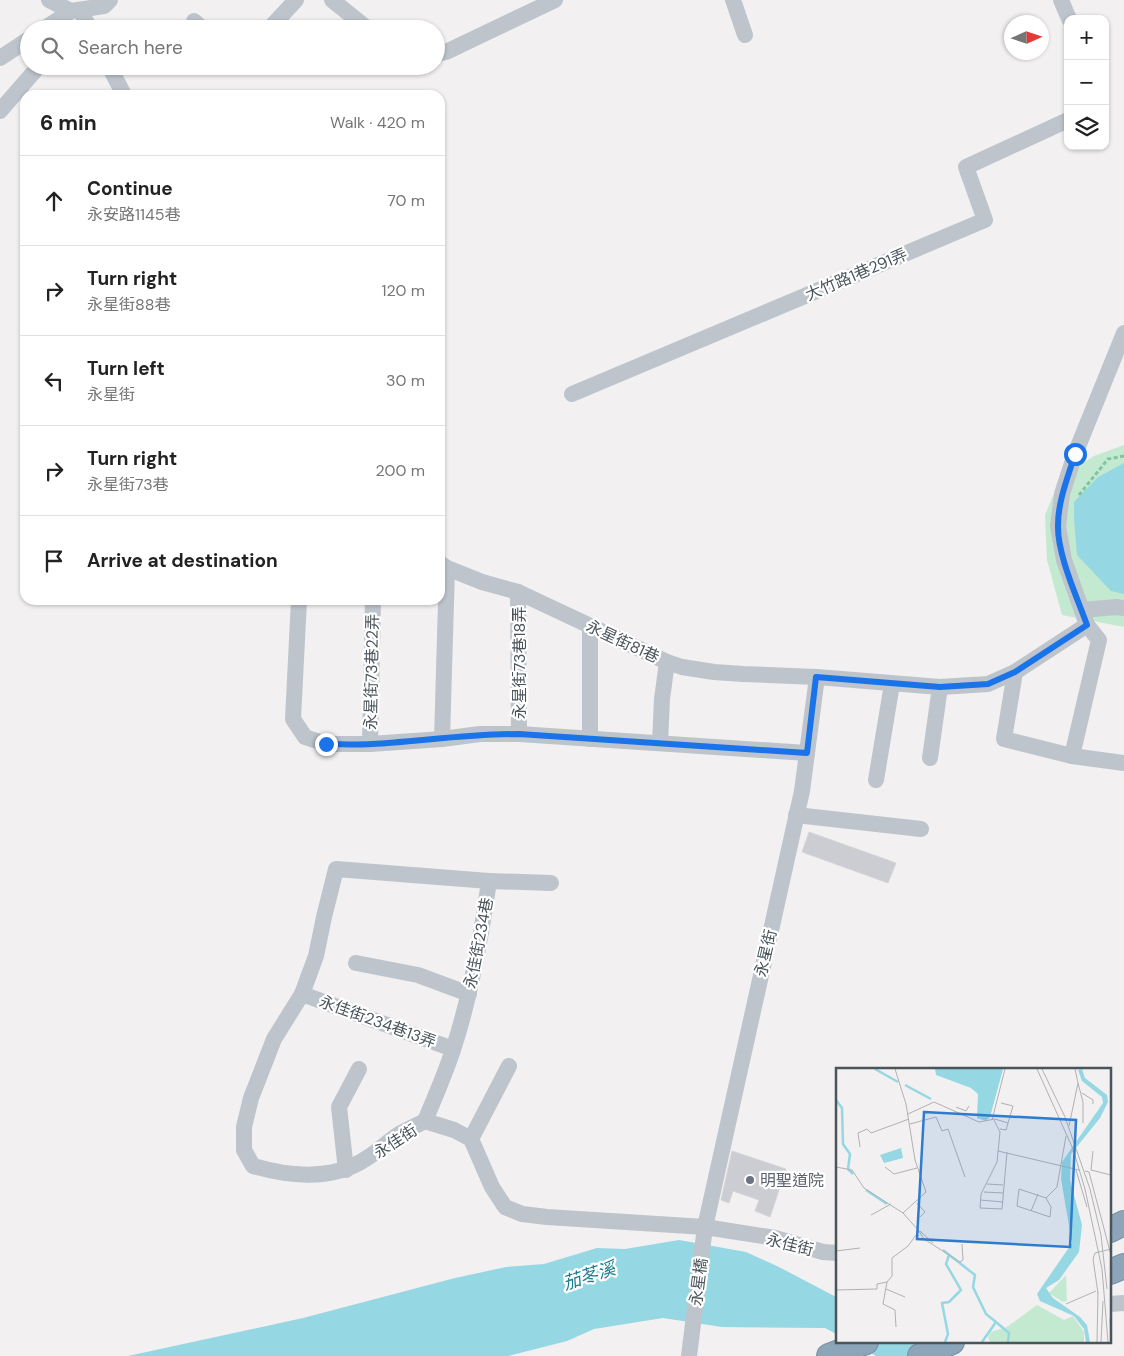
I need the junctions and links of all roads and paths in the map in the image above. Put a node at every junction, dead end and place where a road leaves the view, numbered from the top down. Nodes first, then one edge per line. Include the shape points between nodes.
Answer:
1 (49, 0) edge
2 (296, 0) edge
3 (332, 0) edge
4 (555, 0) edge
5 (733, 0) edge
6 (1061, 0) edge
7 (1067, 15) edge
8 (81, 16) edge
9 (277, 20) edge
10 (357, 20) edge
11 (745, 35) dead end
12 (20, 45) edge
13 (445, 52) edge
14 (0, 58) edge
15 (31, 75) edge
16 (114, 75) edge
17 (121, 90) edge
18 (0, 111) edge
19 (1064, 122) edge
20 (1124, 333) edge
21 (572, 394) dead end
22 (1124, 456) edge
23 (1079, 496) dead end
24 (445, 565) edge
25 (518, 592) junction
26 (299, 605) edge
27 (373, 605) edge
28 (444, 605) edge
29 (1124, 608) edge
30 (1084, 618) junction
31 (590, 626) junction
32 (667, 662) junction
33 (1015, 672) junction
34 (816, 677) junction
35 (892, 684) junction
36 (940, 687) junction
37 (519, 734) junction
38 (442, 739) junction
39 (590, 739) junction
40 (660, 743) junction
41 (370, 744) junction
42 (807, 753) junction
43 (1072, 756) junction
44 (930, 758) dead end
45 (1124, 763) edge
46 (876, 780) dead end
47 (796, 816) junction
48 (921, 829) dead end
49 (336, 869) joint
50 (489, 881) junction
51 (551, 883) dead end
52 (356, 963) dead end
53 (302, 994) junction
54 (469, 994) junction
55 (453, 1049) junction
56 (509, 1066) dead end
57 (359, 1069) dead end
58 (426, 1121) junction
59 (471, 1139) junction
60 (346, 1170) junction
61 (1124, 1223) edge
62 (705, 1227) junction
63 (1112, 1229) edge
64 (836, 1254) edge
65 (1124, 1266) edge
66 (1112, 1271) edge
67 (861, 1344) edge
68 (947, 1344) edge
69 (689, 1356) edge
70 (829, 1356) edge
71 (920, 1356) edge

1 - 8 street
2 - 9 street
3 - 10 street
4 - 13 street
5 - 11 street
6 - 7 street
12 - 14 street
15 - 18 street
16 - 17 street
19 - 21 street, 大竹路1巷291弄 via 966,167 986,220
20 - 30 street via 1062,494 1058,526 1064,560
22 - 23 path via 1108,459
24 - 25 street, 永星街81巷 via 482,582
25 - 31 street, 永星街81巷
25 - 37 street, 永星街73巷18弄
26 - 41 street via 293,719 305,737 326,744
27 - 41 street, 永星街73巷22弄
28 - 38 street
29 - 30 street via 1116,607
30 - 33 street, 永星街81巷
30 - 43 street via 1099,640
31 - 32 street, 永星街81巷
31 - 39 street
32 - 34 street, 永星街81巷 via 714,672
32 - 40 street
33 - 36 street, 永星街81巷 via 988,684
33 - 43 street via 1004,739
34 - 35 street, 永星街81巷
34 - 42 street, 永星街
35 - 36 street, 永星街81巷
35 - 46 street
36 - 44 street
37 - 38 street via 480,734
37 - 39 street
38 - 41 street
39 - 40 street
40 - 42 street
42 - 47 street, 永星街
43 - 45 street
47 - 48 street
47 - 62 street, 永星街
49 - 50 street, 永佳街234巷
49 - 53 street, 永佳街 via 316,956
50 - 51 street
50 - 54 street, 永佳街234巷
52 - 54 street via 418,974
53 - 55 street, 永佳街234巷13弄
53 - 60 street, 永佳街 via 274,1039 255,1090 244,1127 244,1150 253,1166 272,1172 323,1174
54 - 55 street, 永佳街234巷
55 - 58 street, 永佳街234巷
56 - 59 street
57 - 60 street via 339,1107
58 - 59 street, 永佳街
58 - 60 street, 永佳街 via 401,1133 367,1159
59 - 62 street, 永佳街 via 492,1186 505,1206 522,1214
61 - 63 highway
62 - 64 street, 永佳街 via 775,1238
62 - 69 street, 永星橋
65 - 66 highway
67 - 70 highway
68 - 71 highway

